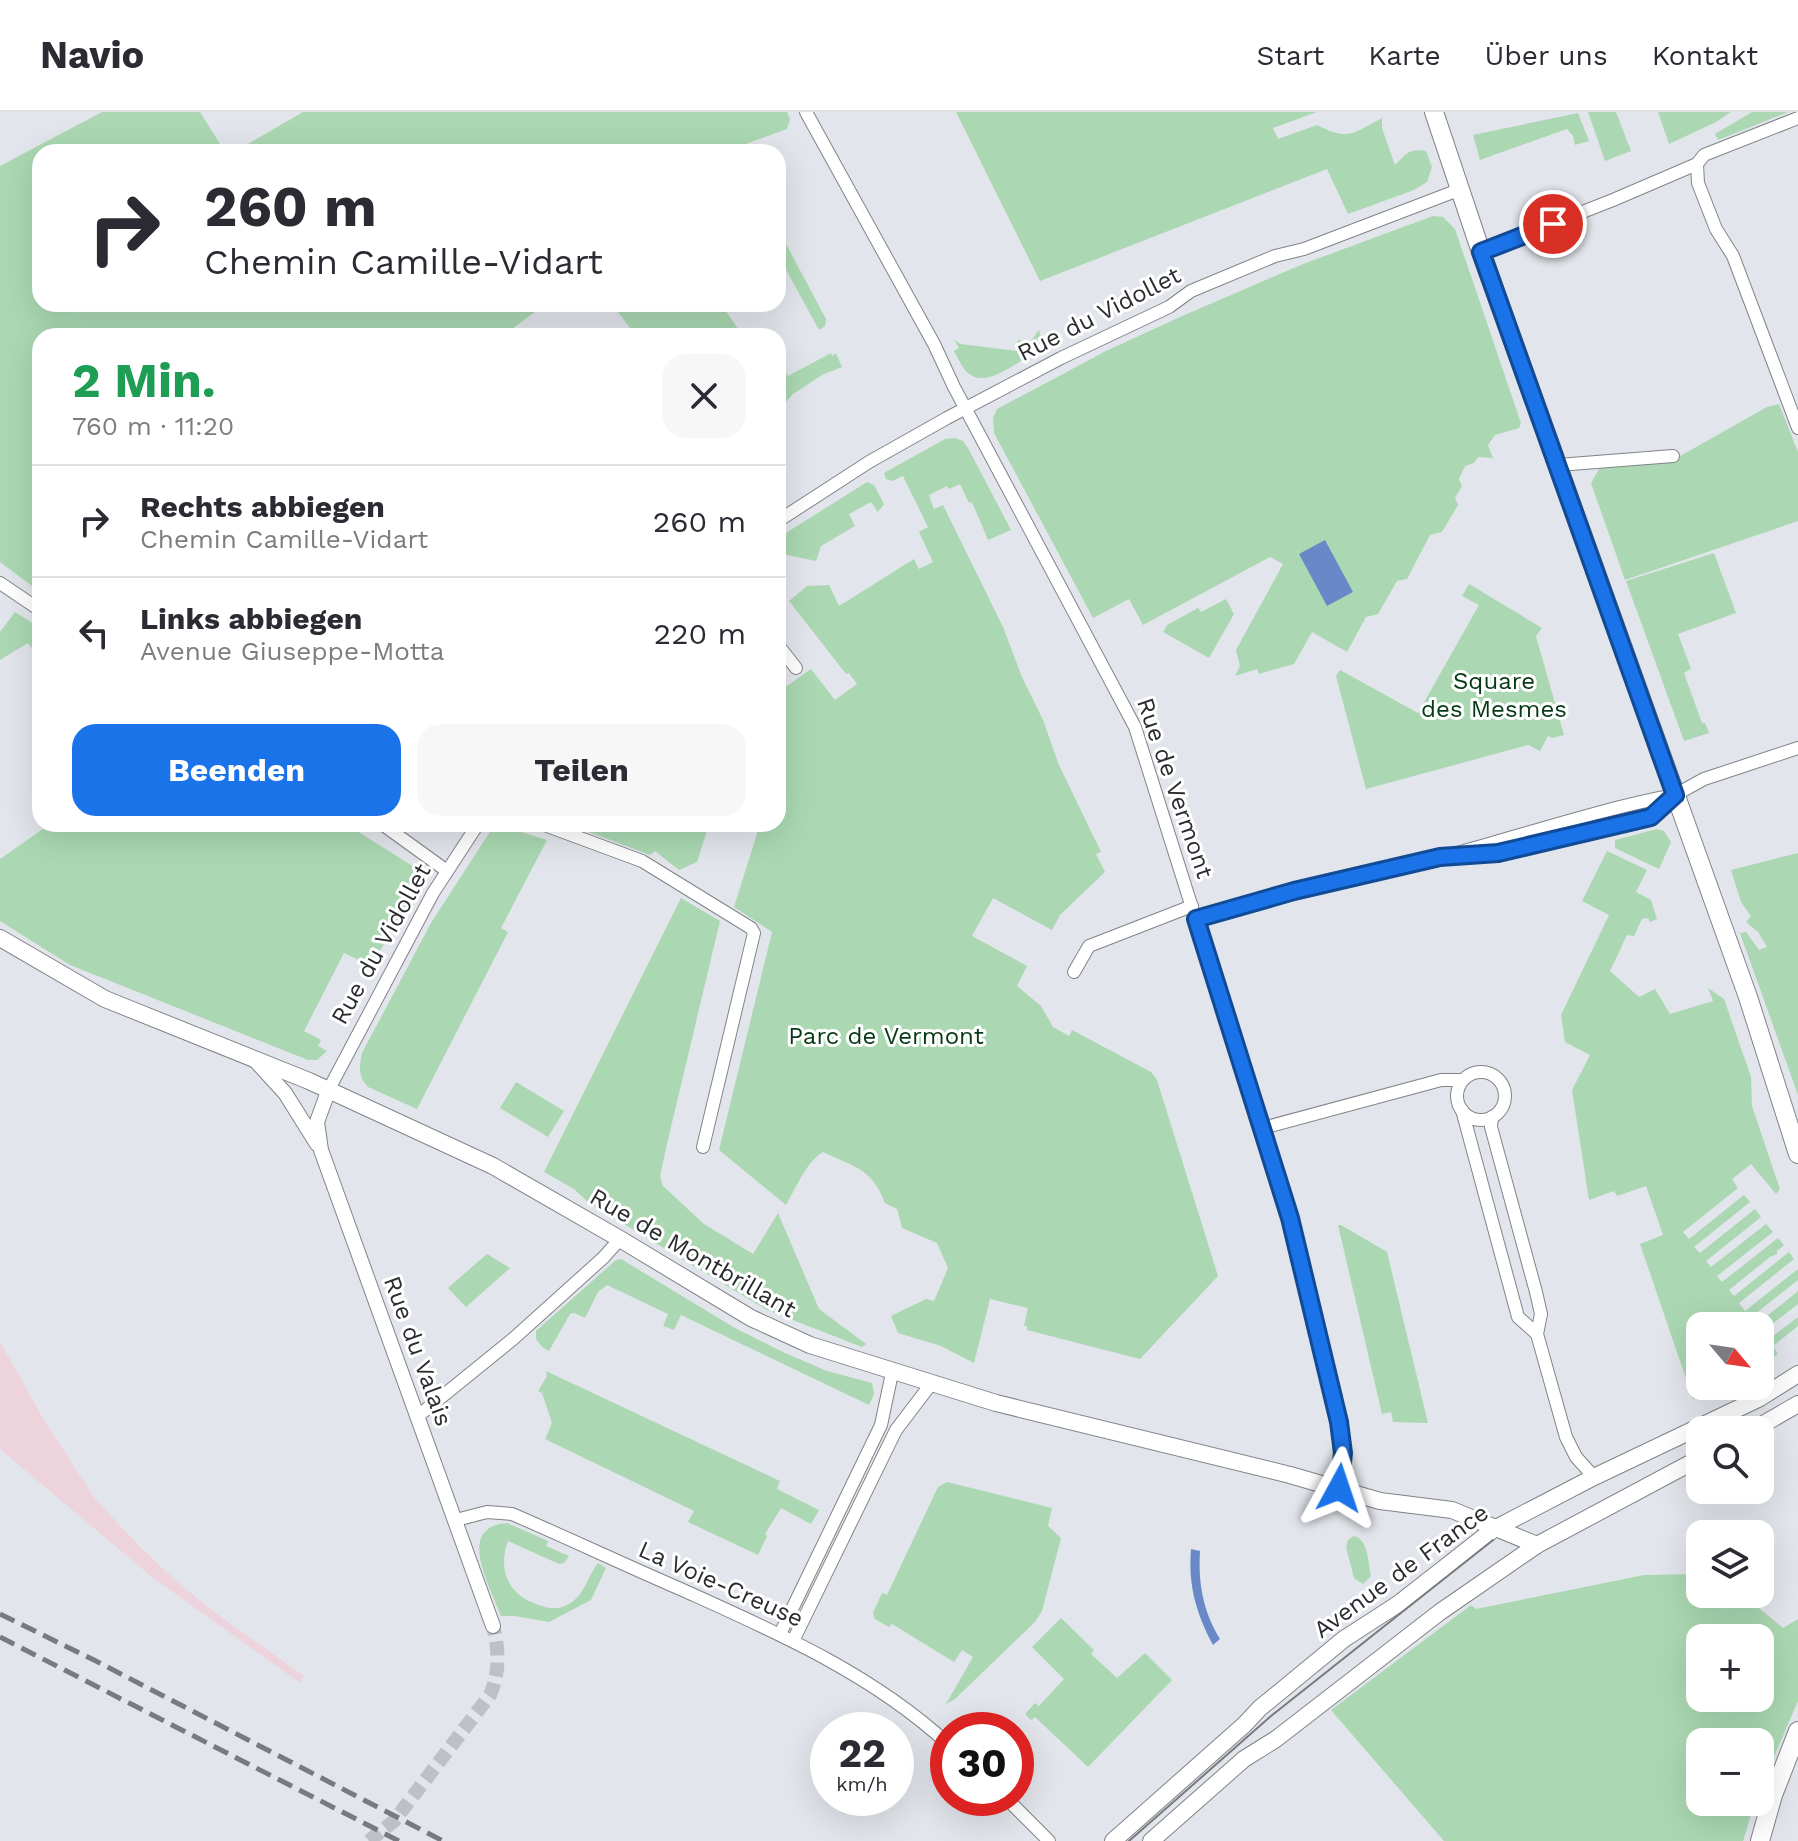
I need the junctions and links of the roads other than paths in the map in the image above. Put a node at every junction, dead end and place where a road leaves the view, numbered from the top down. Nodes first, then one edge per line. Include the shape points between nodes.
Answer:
1 (806, 112) edge
2 (1434, 112) edge
3 (1798, 118) edge
4 (1697, 164) junction
5 (1461, 189) junction
6 (1481, 252) junction
7 (965, 408) junction
8 (1798, 428) edge
9 (1673, 456) dead end
10 (1558, 465) junction
11 (786, 516) edge
12 (0, 583) edge
13 (32, 605) edge
14 (786, 655) edge
15 (796, 668) dead end
16 (1798, 748) edge
17 (1675, 795) junction
18 (393, 832) edge
19 (473, 832) edge
20 (564, 832) edge
21 (447, 871) junction
22 (1194, 913) junction
23 (0, 938) edge
24 (1074, 972) dead end
25 (253, 1058) junction
26 (1463, 1080) junction
27 (329, 1089) junction
28 (1462, 1110) junction
29 (1492, 1117) junction
30 (1263, 1128) junction
31 (703, 1147) dead end
32 (321, 1150) junction
33 (1798, 1154) edge
34 (620, 1239) junction
35 (1537, 1334) junction
36 (892, 1373) junction
37 (1798, 1374) edge
38 (931, 1384) junction
39 (1798, 1404) edge
40 (418, 1416) junction
41 (1774, 1418) edge
42 (877, 1433) junction
43 (891, 1440) junction
44 (1686, 1465) edge
45 (1594, 1477) junction
46 (1339, 1488) junction
47 (837, 1518) junction
48 (456, 1520) junction
49 (850, 1524) junction
50 (1494, 1529) junction
51 (1537, 1545) junction
52 (493, 1626) tunnel mouth
53 (780, 1634) junction
54 (793, 1641) junction
55 (930, 1730) edge
56 (1798, 1731) edge
57 (1024, 1816) edge
58 (1049, 1841) edge
59 (1113, 1841) edge
60 (1151, 1841) edge
61 (1760, 1841) edge

1 - 7 street, Rue de Vermont
2 - 5 main road
3 - 4 street via 1704,155
4 - 6 street
4 - 8 street via 1698,183 1733,256
5 - 6 main road
5 - 7 street, Rue du Vidollet via 1191,291 1169,307
6 - 10 main road
7 - 11 street, Rue du Vidollet
7 - 22 street, Rue de Vermont via 1135,727
9 - 10 street
10 - 17 main road
12 - 13 street
14 - 15 street
16 - 17 street via 1704,779
17 - 22 street via 1440,857
17 - 33 main road
18 - 21 street
19 - 21 street, Rue du Vidollet
20 - 31 street via 642,861 754,933
21 - 27 street, Rue du Vidollet
22 - 24 street via 1089,946
22 - 30 street, Rue de Vermont
23 - 25 main road, Rue de Montbrillant via 105,999
25 - 27 main road, Rue de Montbrillant
25 - 32 street via 285,1093
26 - 28 street via 1457,1092
26 - 29 street via 1480,1072 1499,1081 1504,1100
26 - 30 street via 1441,1080
27 - 32 street, Rue du Valais via 316,1129
27 - 34 main road, Rue de Montbrillant via 493,1166
28 - 29 street via 1478,1120
28 - 35 street via 1518,1317
29 - 35 street via 1541,1314
30 - 46 street, Rue de Vermont via 1339,1422
32 - 40 street, Rue du Valais
34 - 36 main road, Rue de Montbrillant via 751,1318
34 - 40 street via 513,1339
35 - 45 street via 1566,1437
36 - 38 main road, Rue de Montbrillant
36 - 42 street
37 - 45 main road, Avenue de France via 1760,1398
38 - 43 street
38 - 46 main road, Rue de Montbrillant
39 - 41 main road
40 - 48 street, Rue du Valais
42 - 43 street
42 - 47 street
43 - 49 street
44 - 51 main road
45 - 50 main road, Avenue de France
46 - 50 main road, Rue de Montbrillant via 1380,1501 1452,1510
47 - 49 street
47 - 53 street
48 - 52 street, Rue du Valais
48 - 53 street, La Voie-Creuse via 487,1512 512,1514
49 - 54 street
50 - 51 main road, Rue de Montbrillant
50 - 59 main road, Avenue de France via 1272,1698
51 - 60 main road via 1244,1759
53 - 54 street, La Voie-Creuse
54 - 55 street, La Voie-Creuse via 851,1673
56 - 61 main road
57 - 58 street

